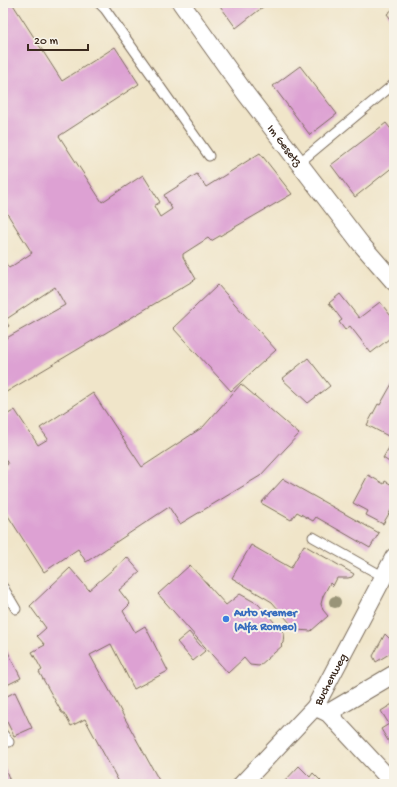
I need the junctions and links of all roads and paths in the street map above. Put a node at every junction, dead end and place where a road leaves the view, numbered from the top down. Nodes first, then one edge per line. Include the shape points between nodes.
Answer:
1 (99, 3) edge
2 (181, 3) edge
3 (394, 84) edge
4 (209, 156) dead end
5 (299, 163) junction
6 (394, 282) edge
7 (313, 536) dead end
8 (394, 557) edge
9 (384, 577) junction
10 (3, 587) edge
11 (16, 609) dead end
12 (394, 674) edge
13 (322, 710) junction
14 (3, 734) edge
15 (9, 742) dead end
16 (242, 784) edge
17 (394, 784) edge

1 - 4 lane
2 - 5 street, Im Gesetz
3 - 5 lane
5 - 6 street, Im Gesetz via 361,244
7 - 9 lane
8 - 9 street, Buchenweg
9 - 13 street, Buchenweg
10 - 11 lane
12 - 13 street
13 - 16 street, Buchenweg
13 - 17 street
14 - 15 lane

